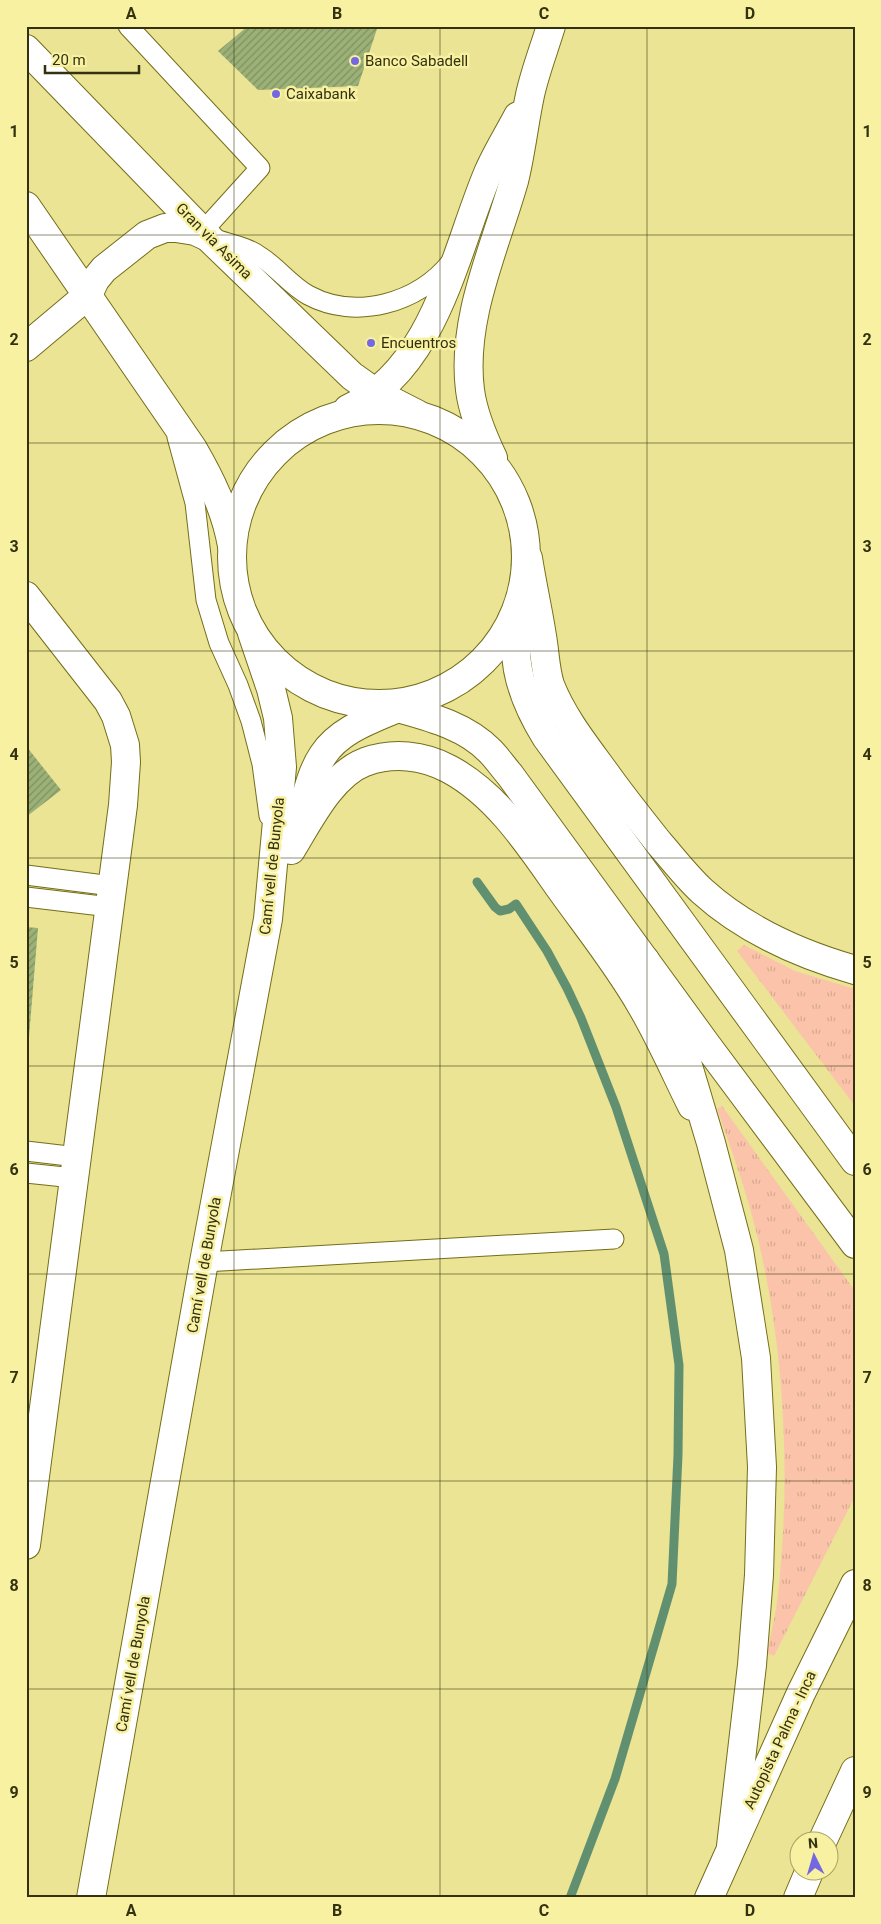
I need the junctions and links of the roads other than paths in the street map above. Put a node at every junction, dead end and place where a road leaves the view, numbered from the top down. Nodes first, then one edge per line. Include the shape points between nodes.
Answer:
1 (128, 26) edge
2 (551, 26) edge
3 (26, 50) edge
4 (530, 93) junction
5 (26, 206) edge
6 (206, 234) junction
7 (462, 249) junction
8 (88, 295) junction
9 (26, 347) edge
10 (376, 393) junction
11 (417, 414) junction
12 (334, 416) junction
13 (172, 419) junction
14 (502, 478) junction
15 (232, 546) junction
16 (528, 558) junction
17 (26, 596) edge
18 (519, 603) junction
19 (252, 633) junction
20 (387, 706) junction
21 (282, 850) junction
22 (26, 875) edge
23 (111, 896) junction
24 (26, 897) edge
25 (645, 960) junction
26 (855, 970) edge
27 (711, 1143) junction
28 (26, 1151) edge
29 (855, 1161) edge
30 (76, 1168) junction
31 (26, 1173) edge
32 (614, 1239) dead end
33 (855, 1244) edge
34 (204, 1262) junction
35 (33, 1435) edge
36 (26, 1545) edge
37 (855, 1584) edge
38 (855, 1771) edge
39 (827, 1832) edge
40 (731, 1846) junction
41 (805, 1882) edge
42 (91, 1898) edge
43 (709, 1898) edge
44 (798, 1898) edge

1 - 6 lane via 260,168
2 - 4 main road
3 - 6 main road, Gran via Asima
4 - 7 main road via 488,172
4 - 14 main road via 514,180 486,266 468,354 473,408
5 - 8 main road
6 - 7 lane via 260,256 309,296 346,307 378,306 406,298 446,269
6 - 8 main road via 165,228 147,235 104,269
6 - 10 main road, Gran via Asima via 352,376
7 - 10 main road via 423,335 399,370
8 - 9 main road
8 - 13 main road
10 - 11 main road, Gran via Asima
10 - 12 main road
11 - 12 main road via 381,409
11 - 14 main road via 458,432 473,444
12 - 15 main road via 310,425 290,439 262,470 243,497
13 - 15 main road via 210,480 223,508
13 - 21 lane via 195,503 206,600 219,643 255,734
14 - 16 main road via 520,518
15 - 19 main road via 236,590
16 - 18 main road
16 - 26 main road via 551,686 565,718 622,797 686,874 722,907 764,935 789,947
17 - 23 main road via 108,701 121,730 126,762
18 - 20 main road via 489,655 470,673 426,696
18 - 29 main road via 518,669 528,704 546,737
19 - 20 main road via 269,657 303,682 351,701
19 - 21 main road, Camí vell de Bunyola via 278,718 282,766
20 - 21 main road via 348,730 322,755
20 - 25 main road via 448,723 489,750
21 - 27 main road via 347,772 364,762 407,756 438,763 460,775 481,791 521,836 617,968 644,1011
21 - 34 main road, Camí vell de Bunyola
22 - 23 lane
23 - 24 lane
23 - 30 main road
25 - 27 main road via 683,1049
25 - 33 main road
27 - 40 main road via 739,1250 756,1358 762,1467 752,1665
28 - 30 lane
30 - 31 lane
30 - 35 main road
32 - 34 lane
34 - 42 main road, Camí vell de Bunyola
35 - 36 main road
37 - 40 main road, Autopista Palma - Inca
38 - 39 main road
40 - 43 main road, Autopista Palma - Inca
41 - 44 main road

